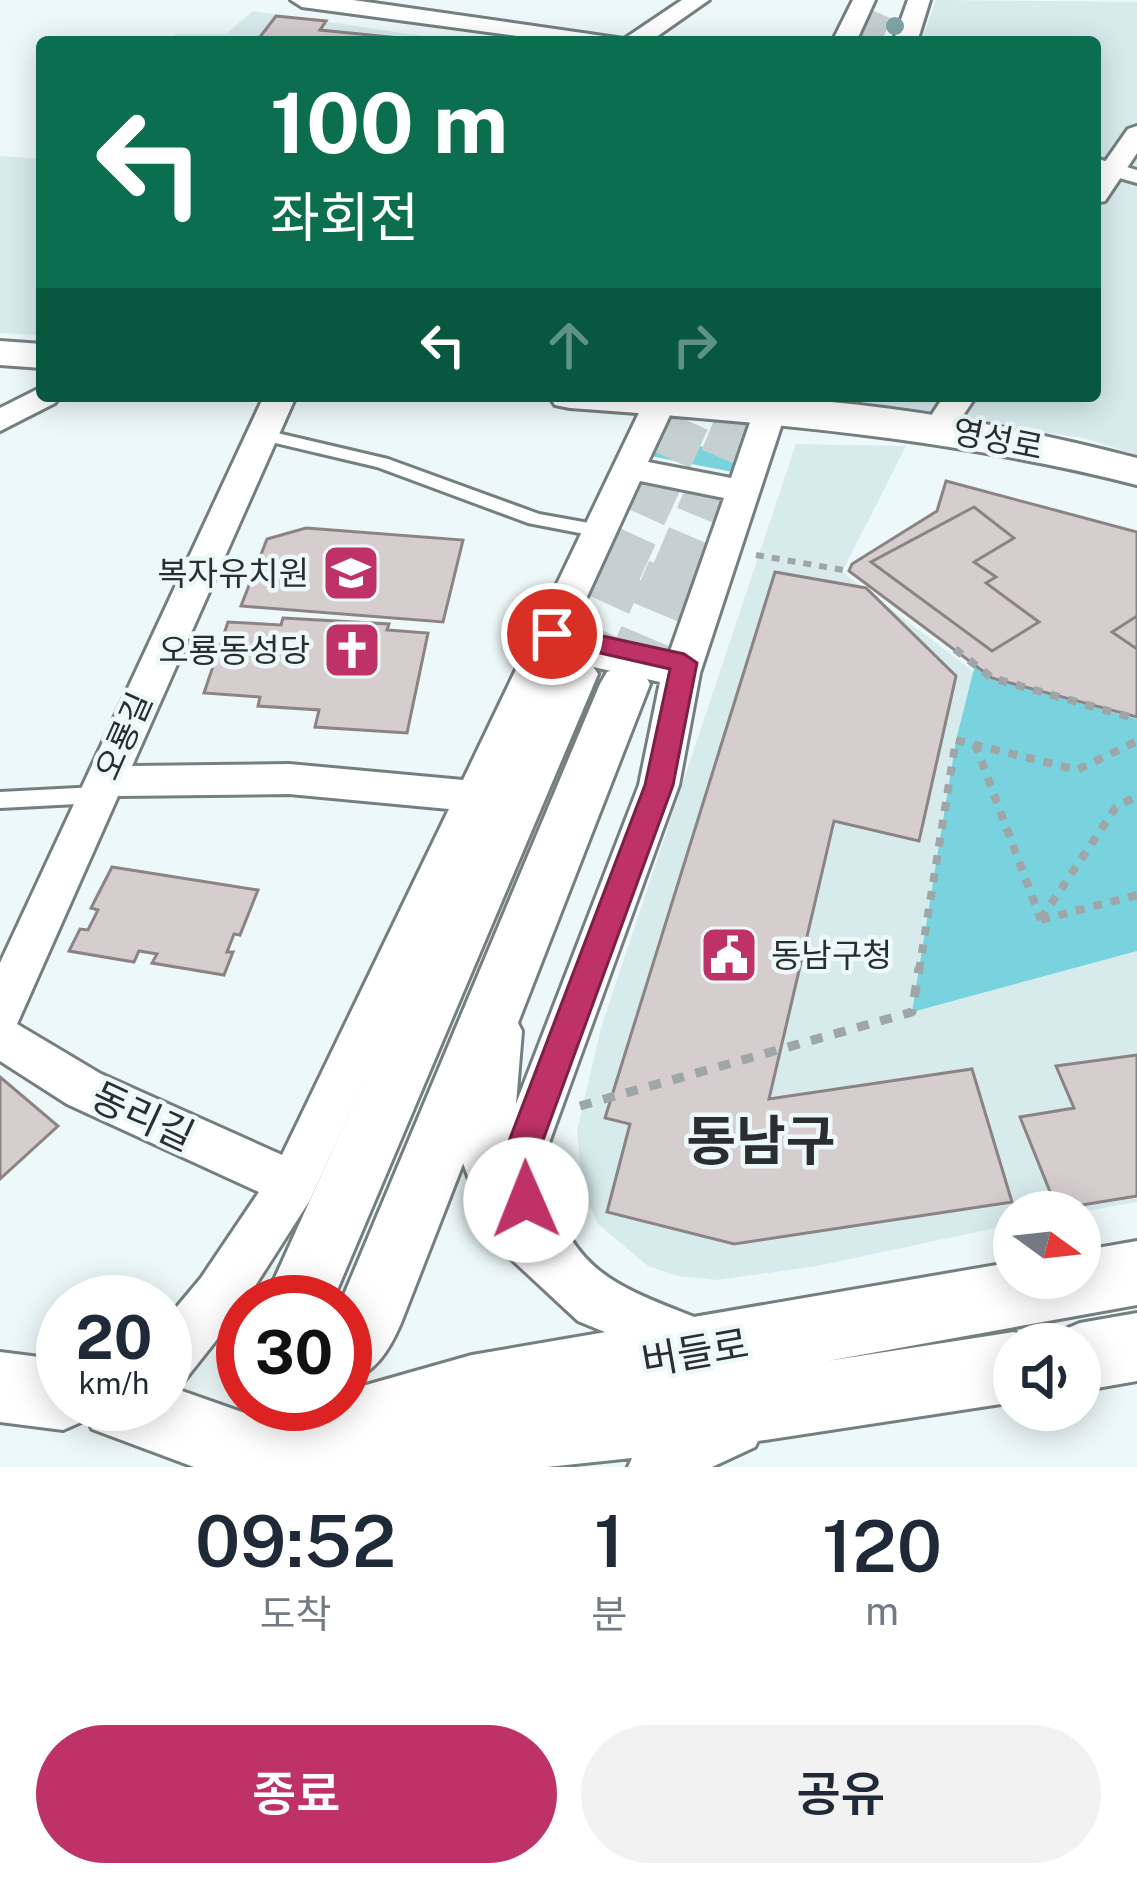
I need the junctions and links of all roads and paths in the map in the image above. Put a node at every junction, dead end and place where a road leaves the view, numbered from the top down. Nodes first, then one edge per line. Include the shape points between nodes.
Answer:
1 (302, 0) edge
2 (698, 0) edge
3 (863, 0) edge
4 (919, 0) edge
5 (569, 36) edge
6 (641, 36) edge
7 (847, 36) edge
8 (907, 36) edge
9 (1137, 134) edge
10 (1115, 170) edge
11 (0, 353) edge
12 (36, 356) edge
13 (36, 401) edge
14 (277, 402) edge
15 (660, 402) edge
16 (728, 402) edge
17 (772, 404) edge
18 (950, 412) edge
19 (0, 422) edge
20 (260, 434) junction
21 (629, 469) junction
22 (1137, 472) edge
23 (743, 490) junction
24 (601, 531) junction
25 (723, 549) junction
26 (849, 571) dead end
27 (955, 650) dead end
28 (574, 659) junction
29 (682, 668) junction
30 (1137, 719) edge
31 (1137, 741) edge
32 (975, 744) junction
33 (99, 788) junction
34 (476, 796) junction
35 (1137, 796) edge
36 (0, 800) edge
37 (1137, 895) edge
38 (1040, 920) junction
39 (502, 995) junction
40 (0, 1012) edge
41 (0, 1036) edge
42 (532, 1120) junction
43 (292, 1184) junction
44 (552, 1259) junction
45 (1137, 1273) edge
46 (310, 1275) edge
47 (372, 1311) edge
48 (192, 1329) edge
49 (1137, 1347) edge
50 (711, 1349) junction
51 (1101, 1353) edge
52 (993, 1370) edge
53 (0, 1387) edge
54 (36, 1391) edge
55 (760, 1408) junction
56 (192, 1423) edge
57 (271, 1444) edge
58 (664, 1467) edge

1 - 5 street
2 - 6 street
3 - 7 street
4 - 8 street
9 - 10 street
11 - 12 street
13 - 19 street
14 - 20 street, 오룡길
15 - 21 street
16 - 17 street, 영성로
17 - 18 street, 영성로
17 - 23 street
18 - 22 street, 영성로
20 - 24 lane via 382,463 535,519
20 - 33 street, 오룡길
21 - 23 street
21 - 24 street
23 - 25 street
24 - 28 street
25 - 26 path
25 - 29 street
27 - 30 path via 992,678
28 - 29 street
28 - 34 street
28 - 39 street
28 - 46 street
29 - 42 street via 659,785
31 - 32 path via 1077,770
32 - 38 path
32 - 42 path via 956,740 912,1012
33 - 34 street via 289,779
33 - 36 lane
33 - 40 street, 오룡길
34 - 43 street
35 - 38 path via 1116,807
37 - 38 path
39 - 44 street via 487,1163 510,1224
39 - 47 street
41 - 43 street, 동리길 via 84,1088
42 - 44 street via 518,1162
43 - 48 street
44 - 50 street via 596,1303
45 - 50 street, 버들로
49 - 51 street
50 - 57 street, 버들로 via 472,1390
52 - 55 street, 버들로
53 - 54 street
55 - 57 street, 버들로 via 506,1438
55 - 58 street via 679,1444
56 - 57 street

